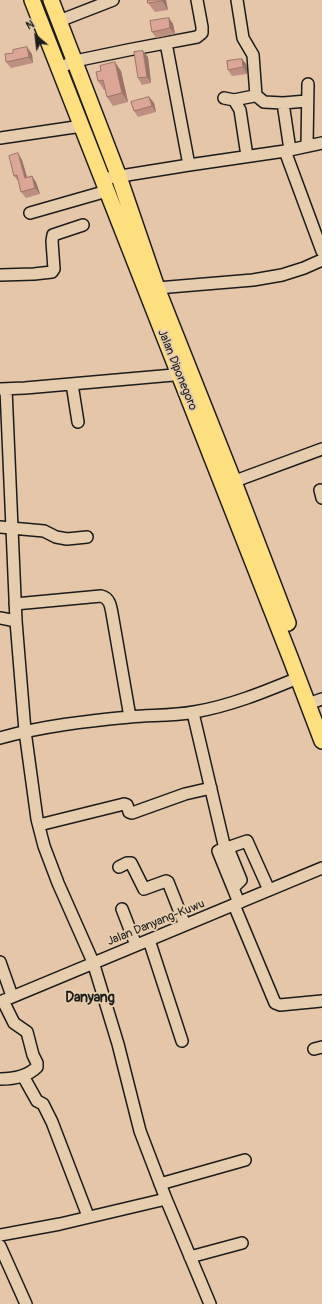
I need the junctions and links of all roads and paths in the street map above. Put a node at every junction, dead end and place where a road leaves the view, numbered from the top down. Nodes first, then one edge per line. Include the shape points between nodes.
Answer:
1 (32, 0) edge
2 (51, 0) edge
3 (113, 0) edge
4 (197, 0) edge
5 (237, 0) edge
6 (59, 22) junction
7 (166, 43) junction
8 (75, 61) junction
9 (59, 68) junction
10 (308, 84) dead end
11 (256, 96) junction
12 (307, 101) junction
13 (283, 103) junction
14 (82, 126) junction
15 (0, 138) edge
16 (322, 143) edge
17 (307, 146) junction
18 (287, 151) junction
19 (248, 156) junction
20 (189, 165) junction
21 (119, 177) junction
22 (105, 185) junction
23 (30, 213) dead end
24 (83, 225) dead end
25 (322, 251) edge
26 (322, 260) edge
27 (0, 275) edge
28 (157, 288) junction
29 (185, 374) junction
30 (72, 384) junction
31 (3, 389) edge
32 (78, 422) dead end
33 (322, 449) edge
34 (229, 484) junction
35 (0, 527) edge
36 (13, 528) junction
37 (87, 537) dead end
38 (15, 604) junction
39 (0, 618) edge
40 (16, 621) junction
41 (298, 678) junction
42 (315, 702) edge
43 (193, 712) junction
44 (130, 717) junction
45 (322, 717) edge
46 (25, 731) junction
47 (0, 738) edge
48 (322, 741) edge
49 (211, 788) junction
50 (39, 825) junction
51 (220, 850) junction
52 (119, 867) dead end
53 (322, 868) edge
54 (269, 890) junction
55 (237, 904) junction
56 (122, 909) dead end
57 (185, 925) junction
58 (149, 940) junction
59 (136, 945) junction
60 (0, 962) edge
61 (93, 962) junction
62 (5, 999) edge
63 (322, 1001) edge
64 (182, 1041) dead end
65 (23, 1076) junction
66 (0, 1079) edge
67 (245, 1160) dead end
68 (160, 1184) junction
69 (166, 1199) junction
70 (88, 1216) junction
71 (0, 1235) edge
72 (242, 1242) dead end
73 (0, 1246) edge
74 (190, 1257) junction
75 (26, 1304) edge
76 (210, 1304) edge

1 - 9 main road, Jalan Diponegoro
2 - 6 main road, Jalan Diponegoro
3 - 6 street
4 - 7 street via 202,33 197,37
5 - 11 street via 243,38 253,55
6 - 8 main road, Jalan Diponegoro
7 - 8 street
7 - 20 street
8 - 9 street
8 - 21 main road, Jalan Diponegoro
9 - 14 main road, Jalan Diponegoro
10 - 12 street
11 - 13 street via 264,102
11 - 19 street via 229,99 240,110
12 - 13 street
12 - 17 street
13 - 18 street
14 - 15 street
14 - 22 main road, Jalan Diponegoro
16 - 17 street
17 - 18 street
18 - 19 street
18 - 25 street
19 - 20 street
20 - 21 street
21 - 22 street
21 - 28 main road, Jalan Diponegoro
22 - 23 street
22 - 29 main road, Jalan Diponegoro
24 - 27 street via 53,235 52,272
26 - 28 street via 282,275 253,280
28 - 29 main road, Jalan Diponegoro
29 - 30 street
29 - 34 main road, Jalan Diponegoro
30 - 31 street
30 - 32 street
31 - 36 street
33 - 34 street
34 - 41 main road, Jalan Diponegoro
34 - 42 main road, Jalan Diponegoro via 274,586
35 - 36 street
36 - 37 street via 44,531 56,538
36 - 38 street
38 - 40 street
38 - 44 street via 101,596 107,598
39 - 40 street
40 - 46 street
41 - 42 main road, Jalan Diponegoro
41 - 43 street via 248,698
42 - 45 main road, Jalan Diponegoro
42 - 48 main road, Jalan Diponegoro
43 - 44 street
43 - 49 street
44 - 46 street
46 - 47 street
46 - 50 street
49 - 50 street via 185,794 132,813 124,804
49 - 51 street
50 - 61 street via 58,883
51 - 54 street via 247,841
51 - 55 street via 241,880 233,888
52 - 57 street via 131,863 144,889 168,882
53 - 54 street, Jalan Danyang-Kuwu
54 - 55 street, Jalan Danyang-Kuwu
55 - 57 street, Jalan Danyang-Kuwu
55 - 63 street via 276,1004
56 - 59 street
57 - 58 street, Jalan Danyang-Kuwu
58 - 59 street, Jalan Danyang-Kuwu
58 - 64 street
59 - 61 street, Jalan Danyang-Kuwu
60 - 62 street
61 - 62 street, Jalan Danyang-Kuwu
61 - 68 street via 118,1044 140,1131
62 - 65 street via 14,1023 27,1032 37,1063 35,1069
65 - 66 street
65 - 70 street via 52,1122
67 - 68 street
68 - 69 street
69 - 70 street
69 - 74 street
70 - 71 street
72 - 74 street
73 - 75 street
74 - 76 street

